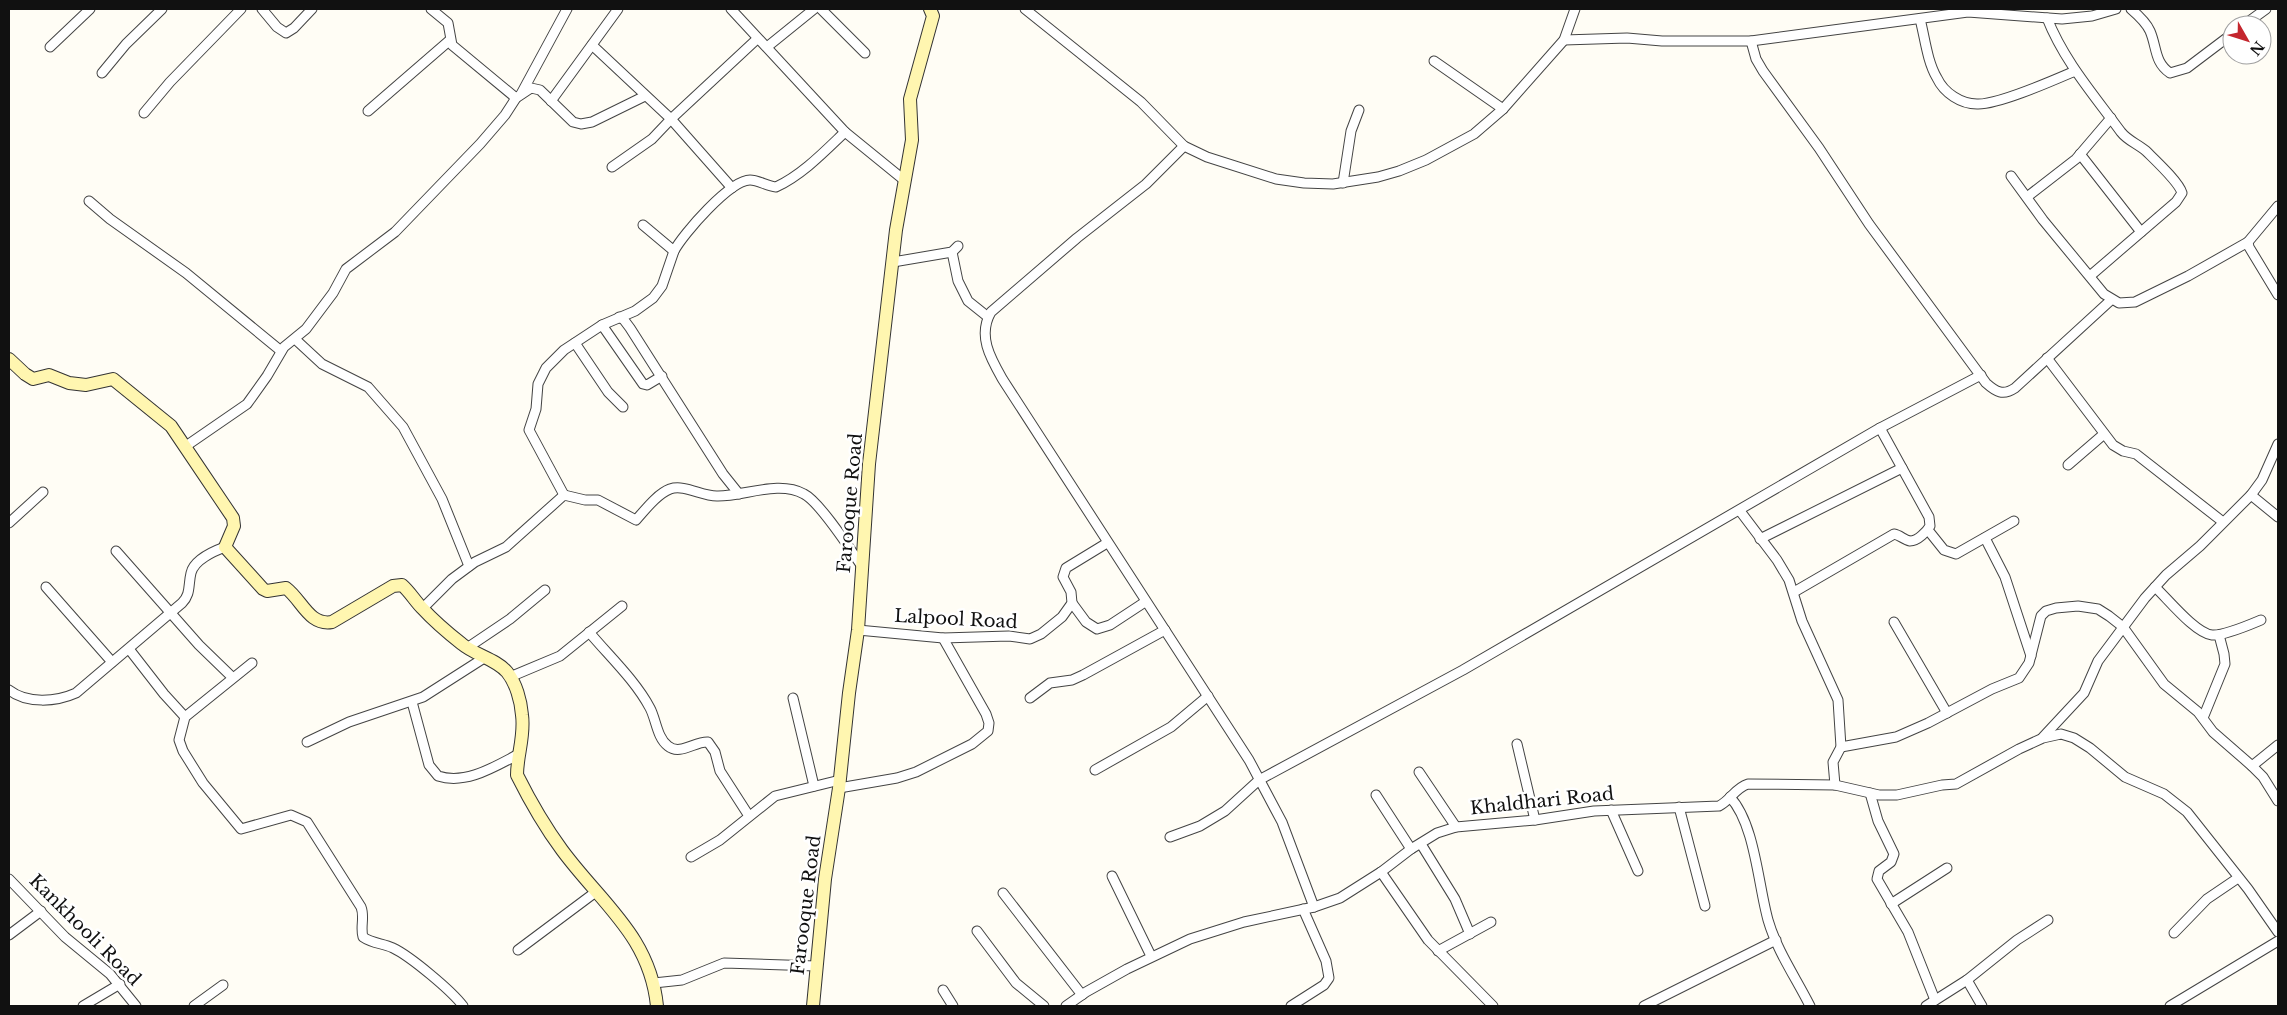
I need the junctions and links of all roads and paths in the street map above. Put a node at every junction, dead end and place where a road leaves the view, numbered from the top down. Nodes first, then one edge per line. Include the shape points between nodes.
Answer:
1 (90, 9) edge
2 (162, 9) edge
3 (241, 9) edge
4 (262, 9) edge
5 (312, 9) edge
6 (431, 9) edge
7 (567, 9) edge
8 (618, 9) edge
9 (730, 9) edge
10 (814, 9) edge
11 (821, 9) edge
12 (1025, 9) edge
13 (1575, 9) edge
14 (2116, 9) edge
15 (2131, 9) edge
16 (935, 11) edge
17 (2047, 18) junction
18 (1920, 19) junction
19 (757, 38) junction
20 (450, 40) junction
21 (1564, 40) junction
22 (1751, 42) junction
23 (2222, 42) edge
24 (592, 45) junction
25 (50, 47) dead end
26 (767, 48) junction
27 (865, 53) dead end
28 (1434, 61) dead end
29 (2075, 71) junction
30 (102, 73) dead end
31 (645, 96) junction
32 (518, 97) junction
33 (552, 101) junction
34 (1503, 109) junction
35 (1359, 110) dead end
36 (368, 111) dead end
37 (144, 113) dead end
38 (2110, 118) junction
39 (671, 119) junction
40 (845, 132) junction
41 (1184, 146) junction
42 (2080, 154) junction
43 (612, 166) dead end
44 (2011, 176) dead end
45 (904, 180) junction
46 (1343, 182) junction
47 (732, 188) junction
48 (2027, 197) junction
49 (89, 201) dead end
50 (2278, 206) edge
51 (643, 225) dead end
52 (2141, 232) junction
53 (2248, 242) junction
54 (674, 250) junction
55 (893, 262) junction
56 (2090, 276) junction
57 (2278, 295) edge
58 (2111, 300) junction
59 (988, 316) junction
60 (619, 318) junction
61 (602, 326) junction
62 (295, 339) junction
63 (575, 344) junction
64 (281, 352) junction
65 (2047, 358) junction
66 (9, 359) edge
67 (1981, 375) junction
68 (662, 376) junction
69 (623, 407) dead end
70 (1880, 428) junction
71 (2104, 434) junction
72 (2278, 444) edge
73 (186, 446) junction
74 (2068, 465) dead end
75 (1902, 468) junction
76 (43, 492) dead end
77 (739, 494) junction
78 (564, 495) junction
79 (2251, 496) junction
80 (1740, 511) junction
81 (2278, 517) edge
82 (2014, 521) dead end
83 (9, 522) edge
84 (2223, 522) junction
85 (1928, 530) junction
86 (1985, 538) junction
87 (1760, 539) junction
88 (1107, 544) junction
89 (225, 546) junction
90 (116, 551) dead end
91 (468, 566) junction
92 (863, 568) junction
93 (46, 587) dead end
94 (2155, 587) junction
95 (545, 590) dead end
96 (1794, 592) junction
97 (1146, 602) junction
98 (1072, 603) junction
99 (622, 606) dead end
100 (422, 609) junction
101 (172, 613) junction
102 (2261, 620) dead end
103 (1894, 622) dead end
104 (2123, 627) junction
105 (858, 630) junction
106 (1165, 630) junction
107 (589, 632) junction
108 (2219, 635) junction
109 (943, 638) junction
110 (467, 648) junction
111 (129, 649) junction
112 (2031, 656) junction
113 (484, 658) junction
114 (112, 662) junction
115 (252, 663) dead end
116 (232, 677) junction
117 (510, 677) junction
118 (9, 690) edge
119 (1208, 696) junction
120 (793, 698) dead end
121 (1030, 698) dead end
122 (412, 702) junction
123 (1947, 712) junction
124 (186, 717) junction
125 (2203, 718) junction
126 (2043, 738) junction
127 (307, 742) dead end
128 (1516, 744) dead end
129 (2278, 745) edge
130 (1842, 747) junction
131 (519, 754) junction
132 (2252, 766) junction
133 (1095, 770) dead end
134 (1419, 772) dead end
135 (1259, 780) junction
136 (840, 784) junction
137 (1835, 785) junction
138 (814, 786) junction
139 (1870, 793) junction
140 (1376, 795) dead end
141 (1730, 797) junction
142 (2278, 801) edge
143 (1679, 807) junction
144 (1611, 810) junction
145 (749, 816) junction
146 (1535, 820) junction
147 (1456, 827) junction
148 (1170, 837) dead end
149 (1421, 844) junction
150 (1411, 850) junction
151 (690, 857) dead end
152 (1947, 868) dead end
153 (1638, 871) dead end
154 (1381, 872) junction
155 (1112, 876) dead end
156 (2238, 878) junction
157 (9, 879) edge
158 (597, 890) junction
159 (1003, 893) dead end
160 (1891, 904) junction
161 (1705, 906) dead end
162 (1314, 907) junction
163 (1303, 909) junction
164 (41, 911) junction
165 (2048, 920) dead end
166 (1491, 922) dead end
167 (977, 931) dead end
168 (2278, 932) edge
169 (2174, 933) dead end
170 (9, 934) edge
171 (1470, 934) junction
172 (1776, 940) junction
173 (2278, 941) edge
174 (518, 950) dead end
175 (1438, 951) junction
176 (1151, 956) junction
177 (816, 966) junction
178 (1967, 980) junction
179 (654, 983) junction
180 (120, 984) junction
181 (223, 985) dead end
182 (942, 990) dead end
183 (1082, 995) junction
184 (1935, 1000) junction
185 (83, 1006) edge
186 (136, 1006) edge
187 (194, 1006) edge
188 (462, 1006) edge
189 (658, 1006) edge
190 (812, 1006) edge
191 (953, 1006) edge
192 (1044, 1006) edge
193 (1066, 1006) edge
194 (1291, 1006) edge
195 (1493, 1006) edge
196 (1644, 1006) edge
197 (1810, 1006) edge
198 (1926, 1006) edge
199 (1982, 1006) edge
200 (2170, 1006) edge

1 - 25 street
2 - 30 street
3 - 37 street
4 - 5 street via 277,28 286,33
6 - 20 street via 448,23
7 - 32 street
8 - 24 street
9 - 19 street
10 - 26 street
11 - 27 street
12 - 41 street via 1141,102
13 - 21 street
14 - 17 street via 2079,18
15 - 23 street via 2150,30 2160,65 2170,74 2187,68
16 - 45 street, Farooque Road via 910,98 912,140
17 - 18 street via 1985,12
17 - 29 street via 2062,52
18 - 22 street
18 - 29 street via 1938,81 1953,96 1967,103 1995,101
19 - 26 street
19 - 39 street
20 - 32 street via 452,45
20 - 36 street
21 - 22 street via 1627,38
21 - 34 street
22 - 67 street via 1763,71 1869,224
24 - 31 street
24 - 33 street
26 - 40 street
28 - 34 street
29 - 38 street
31 - 33 street via 592,122 581,124 573,122
31 - 39 street
32 - 33 street via 530,88 540,90
32 - 62 street via 432,196 395,232 346,269 333,293
34 - 46 street via 1474,134 1426,160 1378,177
35 - 46 street via 1351,131
38 - 42 street
38 - 52 street via 2128,141 2145,151 2181,189 2176,202
39 - 43 street via 652,139
39 - 47 street
40 - 45 street
40 - 47 street via 785,183 776,187 749,180
41 - 46 street via 1207,157 1276,179 1304,183
41 - 59 street via 1146,184 1077,238
42 - 48 street
42 - 52 street
44 - 48 street
45 - 55 street, Farooque Road
47 - 54 street via 692,225
48 - 56 street
49 - 64 street via 186,273
50 - 53 street
51 - 54 street
52 - 56 street
53 - 57 street
53 - 58 street via 2135,302 2126,304
54 - 60 street via 662,286 653,298
55 - 59 street via 955,249 958,281 968,301
55 - 92 street, Farooque Road via 869,464
56 - 58 street
58 - 65 street
59 - 88 street via 985,335 990,356
60 - 61 street
60 - 68 street via 630,328
61 - 63 street
61 - 68 street via 643,384
62 - 64 street
62 - 91 street via 322,364 368,387 403,427 442,499
63 - 69 street via 608,392
63 - 78 street via 546,368 538,384 536,409 529,430
64 - 73 street via 247,404
65 - 67 street via 2008,392 1998,392
65 - 71 street
66 - 73 street via 33,379 49,375 68,383 86,385 113,379 171,426
67 - 70 street
68 - 77 street via 726,479
70 - 75 street
70 - 80 street
71 - 74 street
71 - 84 street via 2118,449 2142,458
72 - 79 street
73 - 89 street via 233,518 234,526
75 - 85 street via 1929,517
75 - 87 street
76 - 83 street
77 - 78 street via 714,497 673,488 665,491 636,520 598,500
77 - 92 street via 773,489 792,489 804,494 837,531
78 - 91 street via 506,547
79 - 81 street
79 - 84 street
80 - 87 street
80 - 135 street via 1462,670
82 - 86 street
84 - 94 street
85 - 86 street via 1939,546 1950,554 1963,552
85 - 96 street via 1910,541 1894,534
86 - 112 street via 2005,577
87 - 96 street via 1782,568
88 - 97 street
88 - 98 street via 1066,568 1063,573
89 - 100 street via 263,589 286,588 320,622 332,622 398,585 407,589
89 - 101 street via 191,571 187,598
90 - 101 street
91 - 100 street
92 - 105 street, Farooque Road
93 - 114 street
94 - 104 street
94 - 108 street via 2199,629 2206,634
95 - 110 street
96 - 130 street via 1802,621 1838,700
97 - 98 street via 1110,625 1097,629 1086,622
97 - 106 street
98 - 109 street, Lalpool Road via 1062,617 1030,639 1009,636
99 - 107 street
100 - 110 street
101 - 111 street
101 - 116 street
102 - 108 street
103 - 123 street
104 - 112 street via 2098,609 2078,606 2056,608 2041,616
104 - 125 street via 2164,684
104 - 126 street via 2098,661 2084,693
105 - 109 street, Lalpool Road
105 - 136 street, Farooque Road via 848,694
106 - 119 street
106 - 121 street via 1072,680 1050,683
107 - 117 street via 560,656
107 - 145 street via 647,703 668,746 678,750 708,742 713,747 720,771
108 - 125 street via 2224,664
109 - 136 street via 986,714 988,731 972,744 916,772 897,778
110 - 113 street
111 - 114 street
111 - 124 street
112 - 123 street via 2019,678
113 - 117 street via 500,666
113 - 122 street
114 - 118 street via 76,693 63,698 23,697
115 - 116 street
116 - 124 street
117 - 131 street via 522,714 523,742
119 - 133 street via 1171,726
119 - 135 street via 1250,760
120 - 138 street
122 - 127 street via 375,712
122 - 131 street via 430,765 438,776 456,779 470,776
123 - 130 street via 1896,737
124 - 188 street via 179,740 183,751 241,828 291,815 307,822 361,907 363,937 400,952
125 - 132 street via 2213,732
126 - 139 street, Khaldhari Road via 1956,784 1897,795
126 - 156 street via 2061,734 2074,738 2125,777 2172,799 2187,812
128 - 146 street
129 - 132 street
130 - 137 street via 1833,762
131 - 158 street via 517,775 534,807 562,850
132 - 142 street
134 - 147 street
135 - 148 street via 1225,811 1200,826
135 - 162 street via 1282,822
136 - 138 street
136 - 177 street, Farooque Road
137 - 139 street, Khaldhari Road
137 - 141 street, Khaldhari Road via 1748,784 1736,789
138 - 145 street via 775,796
139 - 160 street via 1878,821 1894,854 1891,862 1877,875
140 - 150 street
141 - 143 street, Khaldhari Road via 1719,806
141 - 172 street via 1744,817 1768,920
143 - 144 street, Khaldhari Road
143 - 161 street
144 - 146 street, Khaldhari Road
144 - 153 street
145 - 151 street via 720,840
146 - 147 street, Khaldhari Road
147 - 149 street, Khaldhari Road via 1437,833
149 - 150 street, Khaldhari Road
149 - 171 street via 1455,899
150 - 154 street, Khaldhari Road
152 - 160 street
154 - 162 street, Khaldhari Road via 1340,898
154 - 175 street
155 - 176 street
156 - 168 street
156 - 169 street via 2207,899
157 - 164 street, Kankhooli Road
158 - 174 street
158 - 179 street via 642,950
159 - 183 street
160 - 184 street via 1908,932
162 - 163 street, Khaldhari Road
163 - 176 street, Khaldhari Road via 1216,929
163 - 194 street via 1326,961 1329,978
164 - 170 street
164 - 180 street, Kankhooli Road via 65,937
165 - 178 street via 2004,949
166 - 171 street
167 - 192 street via 1016,983
171 - 175 street
172 - 196 street
172 - 197 street
173 - 200 street
175 - 195 street
176 - 183 street, Khaldhari Road
177 - 179 street via 724,963 682,980
177 - 190 street, Farooque Road
178 - 184 street
178 - 199 street
179 - 189 street
180 - 185 street
180 - 186 street, Kankhooli Road
181 - 187 street
182 - 191 street
183 - 193 street, Khaldhari Road
184 - 198 street

